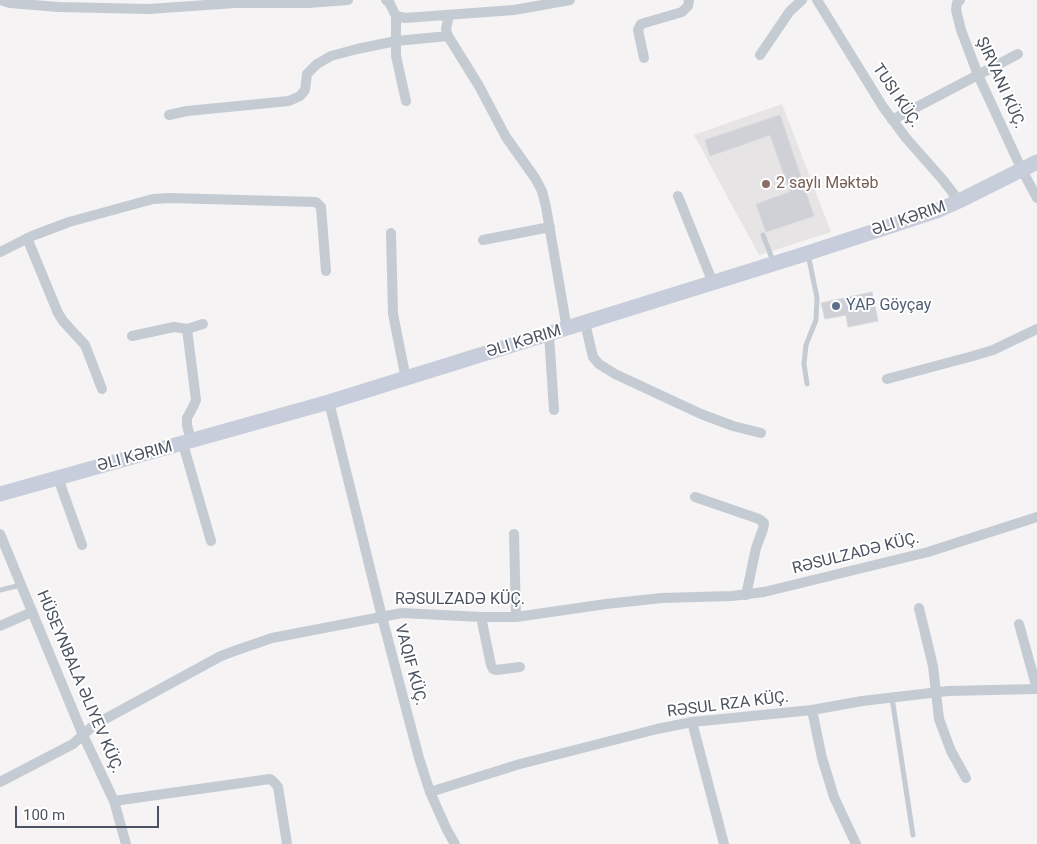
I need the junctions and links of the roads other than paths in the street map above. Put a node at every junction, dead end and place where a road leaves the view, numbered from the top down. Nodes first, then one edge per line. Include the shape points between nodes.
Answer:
1 (0, 0) edge
2 (348, 0) edge
3 (570, 0) edge
4 (689, 0) edge
5 (802, 0) edge
6 (817, 0) edge
7 (388, 1) edge
8 (957, 1) edge
9 (26, 2) edge
10 (235, 2) edge
11 (449, 15) junction
12 (396, 16) junction
13 (448, 36) junction
14 (396, 41) junction
15 (1018, 54) dead end
16 (760, 55) dead end
17 (644, 58) dead end
18 (978, 75) junction
19 (406, 101) dead end
20 (168, 114) dead end
21 (892, 120) junction
22 (1037, 162) edge
23 (1022, 170) junction
24 (678, 196) dead end
25 (1037, 198) edge
26 (959, 201) junction
27 (550, 227) junction
28 (392, 233) dead end
29 (763, 234) dead end
30 (28, 238) junction
31 (484, 240) dead end
32 (0, 252) edge
33 (808, 253) junction
34 (774, 264) junction
35 (326, 271) dead end
36 (713, 283) junction
37 (585, 323) junction
38 (203, 324) dead end
39 (1037, 328) edge
40 (187, 329) junction
41 (567, 329) junction
42 (549, 334) junction
43 (132, 336) dead end
44 (406, 378) junction
45 (887, 379) dead end
46 (807, 384) dead end
47 (102, 390) dead end
48 (329, 402) junction
49 (554, 410) dead end
50 (760, 433) dead end
51 (187, 442) junction
52 (58, 478) junction
53 (0, 494) edge
54 (695, 497) dead end
55 (1037, 517) edge
56 (514, 534) dead end
57 (1, 540) edge
58 (211, 541) dead end
59 (82, 545) dead end
60 (21, 585) junction
61 (0, 590) edge
62 (746, 595) junction
63 (919, 608) dead end
64 (32, 612) junction
65 (382, 617) junction
66 (481, 617) junction
67 (516, 617) junction
68 (1019, 624) dead end
69 (0, 626) edge
70 (520, 667) dead end
71 (1037, 689) edge
72 (935, 692) junction
73 (892, 697) junction
74 (812, 710) junction
75 (692, 722) junction
76 (83, 735) junction
77 (966, 778) dead end
78 (0, 782) edge
79 (430, 792) junction
80 (114, 801) junction
81 (912, 835) dead end
82 (126, 844) edge
83 (287, 844) edge
84 (455, 844) edge
85 (724, 844) edge
86 (856, 844) edge

1 - 9 street
2 - 10 street
3 - 11 street via 514,10
4 - 17 street via 682,12 641,24 638,30
5 - 16 street via 790,11
6 - 21 street, TUSI KÜÇ.
7 - 12 street
8 - 18 street, ŞIRVANI KÜÇ. via 960,30
9 - 10 street via 58,7 149,9
11 - 12 street
11 - 13 street
12 - 14 street
13 - 14 street
13 - 27 street via 506,137 542,191
14 - 19 street
14 - 20 street via 331,56 317,64 308,74 305,90 289,101
15 - 18 street
18 - 21 street
18 - 23 street, ŞIRVANI KÜÇ.
21 - 26 street, TUSI KÜÇ.
22 - 23 main road, ƏLI KƏRIM
23 - 25 street, ŞIRVANI KÜÇ.
23 - 26 main road, ƏLI KƏRIM
24 - 36 street
26 - 33 main road, ƏLI KƏRIM
27 - 31 street
27 - 41 street
28 - 44 street via 393,314
29 - 34 lane
30 - 32 street
30 - 35 street via 69,222 169,198 316,202 321,207
30 - 47 street via 58,313 85,345
33 - 34 main road, ƏLI KƏRIM
33 - 46 lane via 817,298 816,320 806,344
34 - 36 main road, ƏLI KƏRIM
36 - 37 main road, ƏLI KƏRIM
37 - 41 main road, ƏLI KƏRIM
37 - 50 street via 592,357 599,364 701,414
38 - 40 street
39 - 45 street via 993,350
40 - 43 street via 174,327
40 - 51 street via 196,400 187,418
41 - 42 main road, ƏLI KƏRIM
42 - 44 main road, ƏLI KƏRIM
42 - 49 street
44 - 48 main road, ƏLI KƏRIM
48 - 51 main road, ƏLI KƏRIM
48 - 65 street, VAQIF KÜÇ.
51 - 52 main road, ƏLI KƏRIM
51 - 58 street
52 - 53 main road, ƏLI KƏRIM
52 - 59 street
54 - 62 street via 764,523
55 - 62 street, RƏSULZADƏ KÜÇ. via 928,552
56 - 67 street
57 - 60 street, HÜSEYNBALA ƏLIYEV KÜÇ.
60 - 61 lane
60 - 64 street, HÜSEYNBALA ƏLIYEV KÜÇ.
62 - 67 street, RƏSULZADƏ KÜÇ. via 662,598
63 - 72 street via 933,666
64 - 69 street
64 - 76 street, HÜSEYNBALA ƏLIYEV KÜÇ.
65 - 66 street, RƏSULZADƏ KÜÇ. via 402,613
65 - 76 street, RƏSULZADƏ KÜÇ. via 272,638 221,656 94,725
65 - 79 street, VAQIF KÜÇ.
66 - 67 street, RƏSULZADƏ KÜÇ.
66 - 70 street via 493,669
68 - 71 street
71 - 72 street, RƏSUL RZA KÜÇ.
72 - 73 street, RƏSUL RZA KÜÇ.
72 - 77 street via 939,719
73 - 74 street, RƏSUL RZA KÜÇ.
73 - 81 lane
74 - 75 street, RƏSUL RZA KÜÇ.
74 - 86 street via 834,797
75 - 79 street, RƏSUL RZA KÜÇ. via 520,764
75 - 85 street
76 - 78 street, RƏSULZADƏ KÜÇ. via 73,744
76 - 80 street, HÜSEYNBALA ƏLIYEV KÜÇ.
79 - 84 street, VAQIF KÜÇ.
80 - 82 street, HÜSEYNBALA ƏLIYEV KÜÇ.
80 - 83 street via 270,780 278,787

